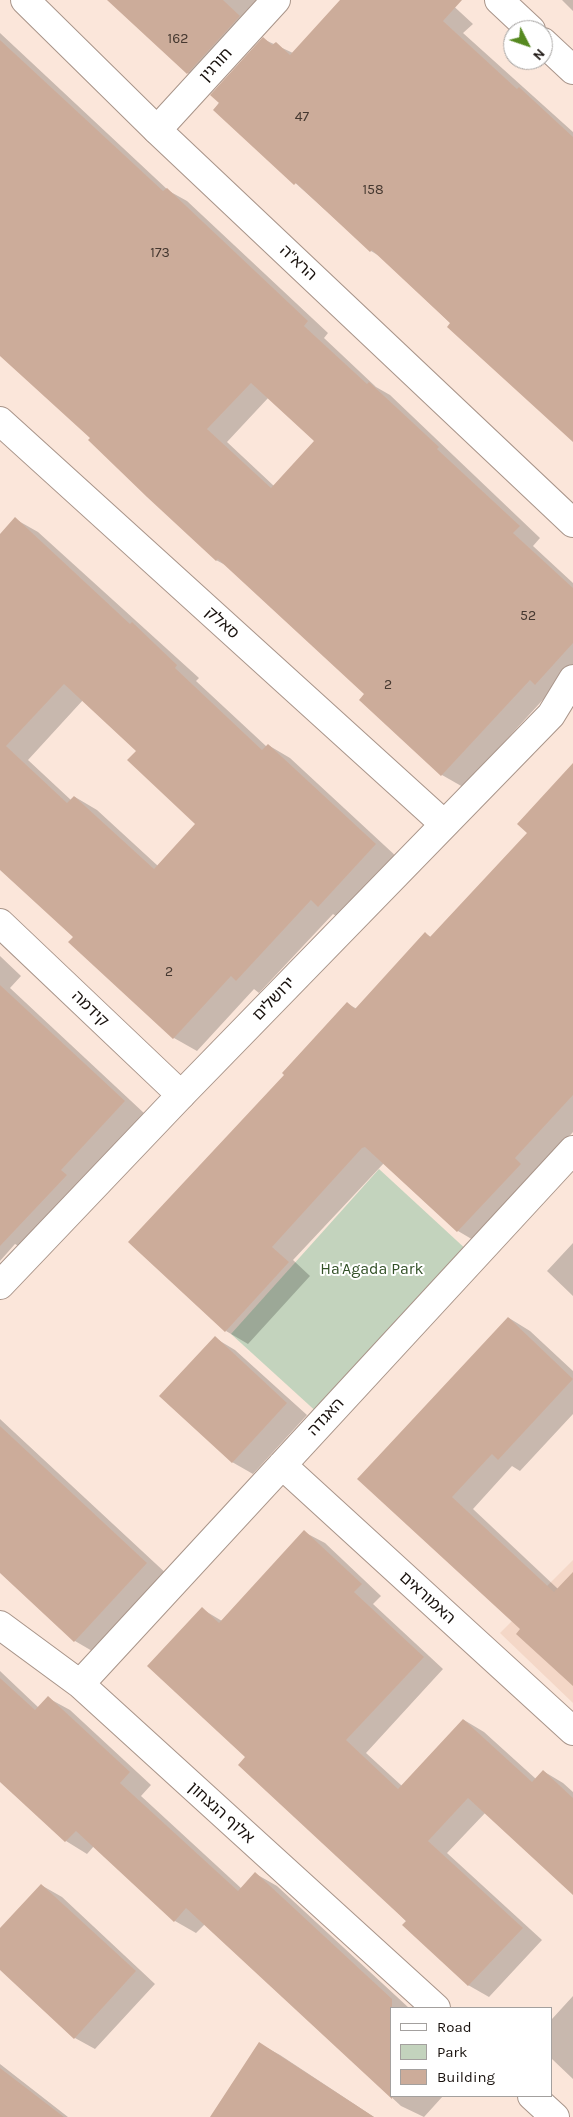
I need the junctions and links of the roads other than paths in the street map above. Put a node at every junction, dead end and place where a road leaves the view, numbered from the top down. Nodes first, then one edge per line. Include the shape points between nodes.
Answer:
1 (25, 0) edge
2 (276, 0) edge
3 (499, 0) edge
4 (520, 20) edge
5 (553, 51) edge
6 (573, 70) edge
7 (157, 130) junction
8 (5, 435) edge
9 (573, 523) edge
10 (573, 679) edge
11 (562, 708) edge
12 (444, 824) junction
13 (0, 923) edge
14 (181, 1095) junction
15 (573, 1150) edge
16 (0, 1285) edge
17 (282, 1465) junction
18 (0, 1625) edge
19 (80, 1684) junction
20 (573, 1731) edge
21 (435, 2007) edge
22 (533, 2097) edge
23 (555, 2117) edge

1 - 7 street, הרא"ה
2 - 7 street, חורגין
3 - 4 street
5 - 6 street
7 - 9 street, הרא"ה
8 - 12 street, סאלק
10 - 11 street, ירושלים
11 - 12 street, ירושלים
12 - 14 street, ירושלים
13 - 14 street, קידמה
14 - 16 street, ירושלים
15 - 17 street, האגדה
17 - 19 street, האגדה
17 - 20 street, האמוראים
18 - 19 street, אלוף הנצחון
19 - 21 street, אלוף הנצחון
22 - 23 street

